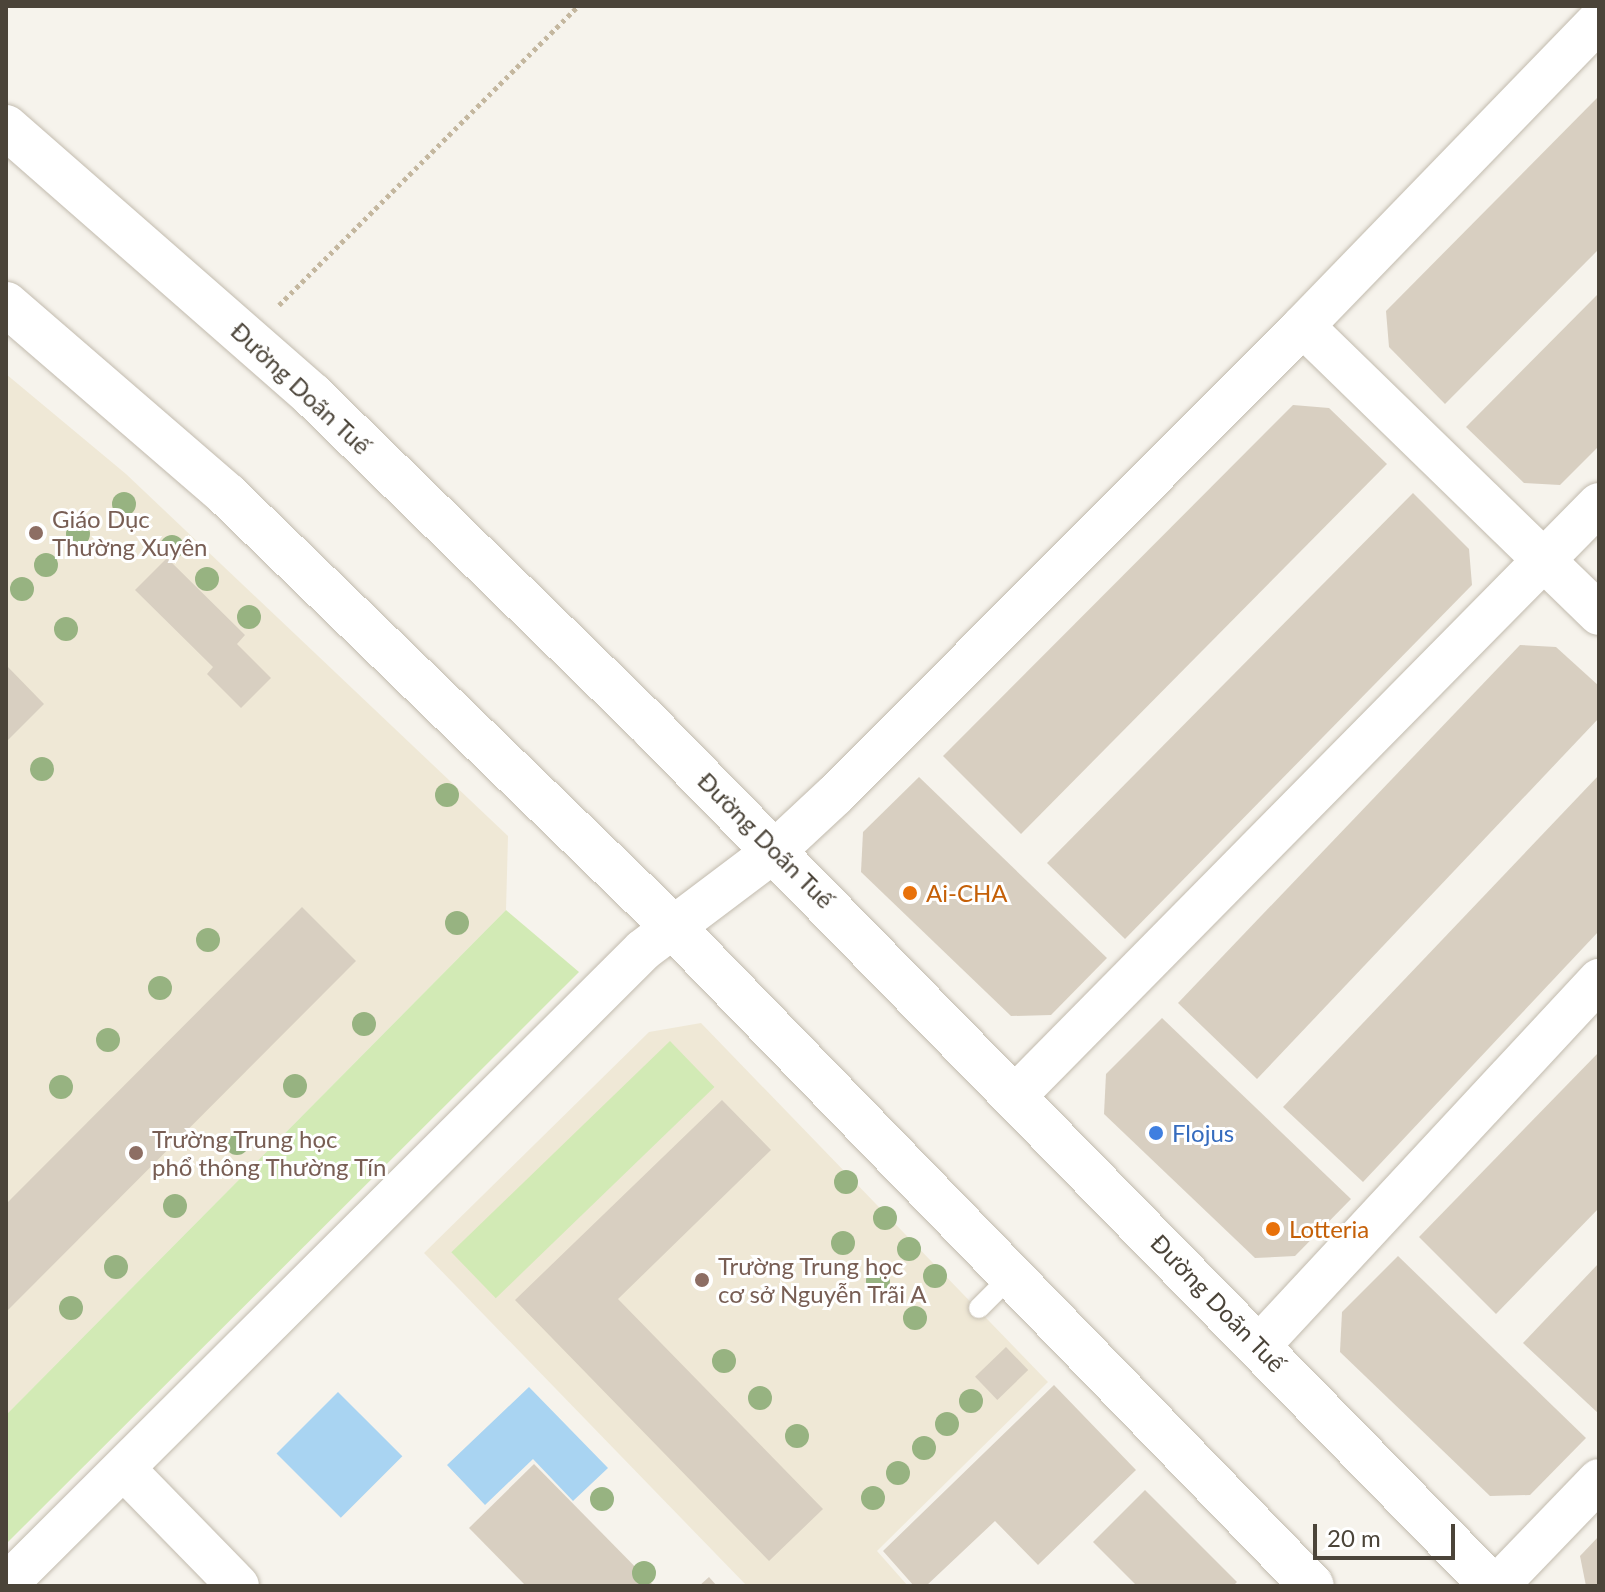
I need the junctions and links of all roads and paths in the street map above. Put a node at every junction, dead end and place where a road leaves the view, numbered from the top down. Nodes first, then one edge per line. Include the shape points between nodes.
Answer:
1 (578, 6) edge
2 (1599, 21) edge
3 (6, 127) edge
4 (6, 304) edge
5 (266, 317) dead end
6 (1303, 326) junction
7 (1599, 504) edge
8 (1544, 559) junction
9 (1599, 614) edge
10 (777, 849) junction
11 (672, 926) junction
12 (1599, 980) edge
13 (1016, 1095) junction
14 (1011, 1276) junction
15 (979, 1308) dead end
16 (1259, 1346) junction
17 (124, 1469) junction
18 (1599, 1480) edge
19 (6, 1585) edge
20 (238, 1586) edge
21 (1312, 1586) edge
22 (1494, 1586) edge

1 - 5 path
2 - 6 street
3 - 10 street, Đường Doãn Tuế via 312,395
4 - 11 street via 227,495
6 - 8 street
6 - 10 street
7 - 8 street
8 - 9 street
8 - 13 street
10 - 11 street
10 - 13 street, Đường Doãn Tuế
11 - 14 street
11 - 17 street
12 - 16 street
13 - 16 street, Đường Doãn Tuế
14 - 15 lane
14 - 21 street
16 - 22 street, Đường Doãn Tuế
17 - 19 street
17 - 20 street
18 - 22 street

